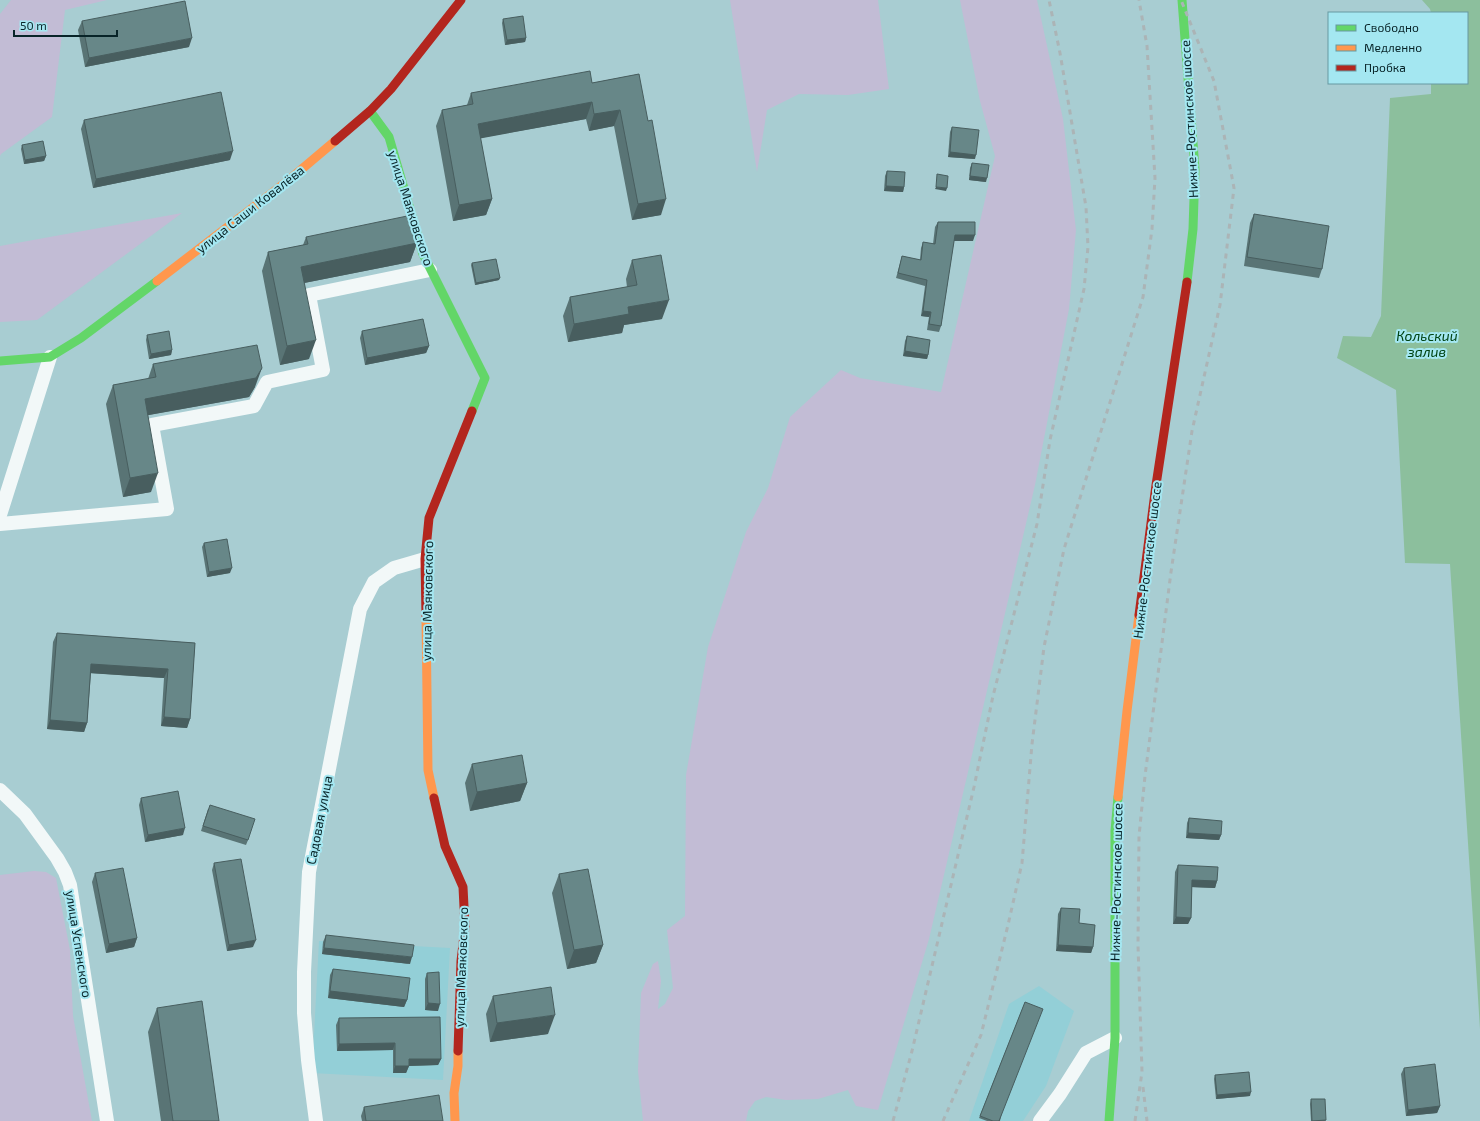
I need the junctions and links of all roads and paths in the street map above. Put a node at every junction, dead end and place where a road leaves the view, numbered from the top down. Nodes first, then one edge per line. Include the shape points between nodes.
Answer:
1 (461, 0) edge
2 (1182, 0) edge
3 (370, 111) junction
4 (430, 270) junction
5 (50, 357) junction
6 (0, 361) edge
7 (0, 515) edge
8 (0, 524) edge
9 (425, 559) junction
10 (0, 790) edge
11 (1115, 1038) junction
12 (107, 1121) edge
13 (316, 1121) edge
14 (455, 1121) edge
15 (1040, 1121) edge
16 (1110, 1121) edge

1 - 3 street, улица Саши Ковалёва via 391,89
2 - 11 street, Нижне-Ростинское шоссе via 1195,169 1193,229 1156,485 1127,711 1116,824
3 - 4 street, улица Маяковского via 389,137
3 - 5 street, улица Саши Ковалёва via 290,179 129,303
4 - 8 street via 309,295 323,370 267,382 254,406 152,425 167,508
4 - 9 street, улица Маяковского via 485,378 429,518
5 - 6 street, улица Саши Ковалёва
5 - 7 street
9 - 13 street, Садовая улица via 394,568 374,582 360,609 309,872 304,1013
9 - 14 street, улица Маяковского via 428,770 445,846 463,887 465,927 461,961 458,1066 454,1093
10 - 12 street, улица Успенского via 25,814 57,858 70,885
11 - 15 street via 1086,1052
11 - 16 street, Нижне-Ростинское шоссе

